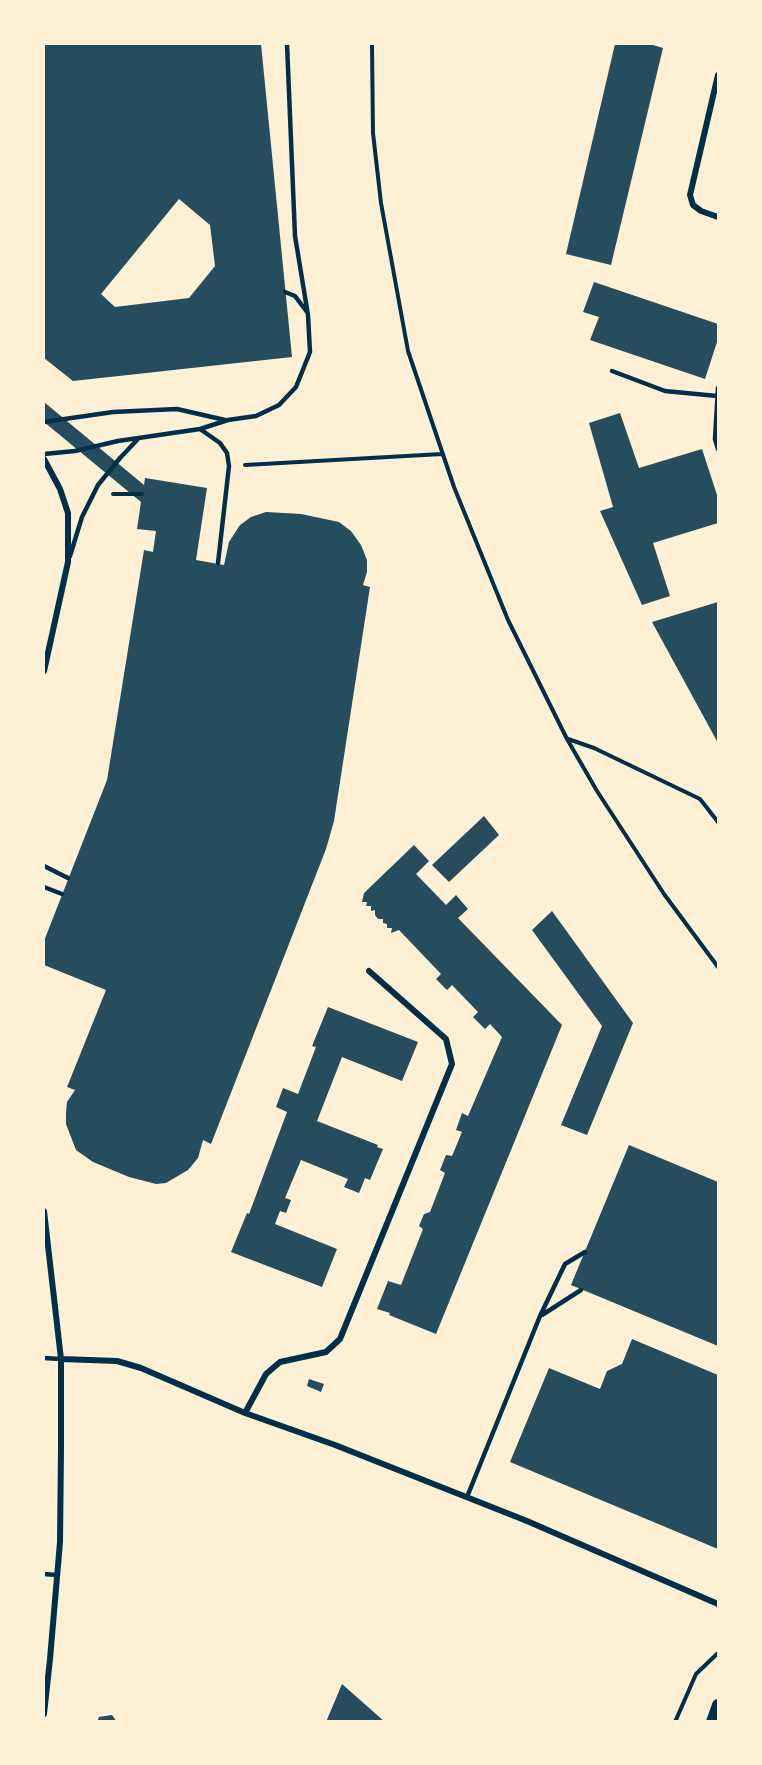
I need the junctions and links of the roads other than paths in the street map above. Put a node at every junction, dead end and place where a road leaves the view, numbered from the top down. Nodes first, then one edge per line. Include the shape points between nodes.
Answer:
1 (287, 44) edge
2 (718, 75) edge
3 (718, 217) edge
4 (285, 292) dead end
5 (308, 315) junction
6 (612, 371) dead end
7 (718, 388) edge
8 (717, 396) junction
9 (228, 420) junction
10 (44, 422) edge
11 (200, 429) junction
12 (140, 438) junction
13 (718, 449) edge
14 (44, 454) edge
15 (44, 459) edge
16 (68, 562) junction
17 (218, 563) dead end
18 (44, 671) edge
19 (44, 866) edge
20 (68, 878) dead end
21 (44, 888) edge
22 (62, 894) dead end
23 (369, 971) dead end
24 (44, 1211) edge
25 (585, 1251) dead end
26 (581, 1290) dead end
27 (540, 1316) junction
28 (44, 1358) edge
29 (61, 1359) junction
30 (245, 1413) junction
31 (467, 1497) junction
32 (44, 1574) edge
33 (57, 1575) junction
34 (718, 1605) edge
35 (718, 1706) edge
36 (44, 1714) edge
37 (712, 1722) edge

1 - 5 lane via 295,236
2 - 3 street via 690,195 693,205
4 - 5 lane via 295,296
5 - 9 lane via 310,352 296,387 279,405 256,416
6 - 8 lane via 665,391
7 - 8 lane
8 - 13 lane
9 - 10 lane via 177,409 113,412
9 - 11 lane
11 - 12 lane
11 - 17 lane via 220,443 229,466
12 - 14 lane
12 - 16 lane via 98,484 82,517
15 - 16 street via 68,513
16 - 18 street
19 - 20 lane
21 - 22 lane
23 - 30 street via 446,1039 452,1064 340,1339 326,1352 280,1362 266,1374
24 - 29 street
25 - 27 lane via 565,1264
26 - 27 lane
27 - 31 lane
28 - 29 lane
29 - 30 street via 117,1361 141,1368
29 - 33 street
30 - 31 street
31 - 34 street
32 - 33 lane
33 - 36 street
35 - 37 main road

